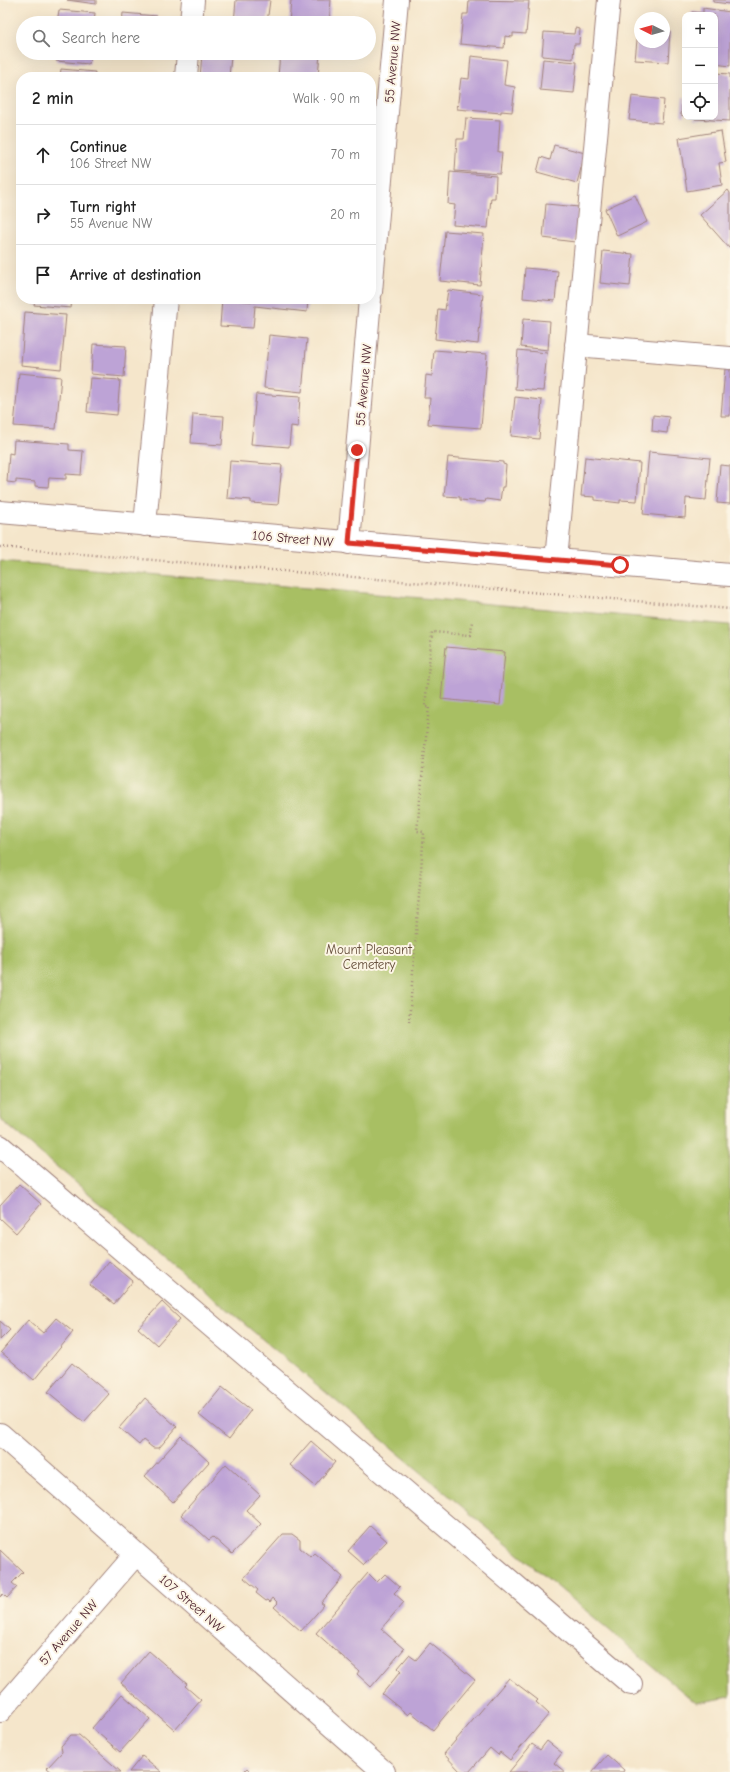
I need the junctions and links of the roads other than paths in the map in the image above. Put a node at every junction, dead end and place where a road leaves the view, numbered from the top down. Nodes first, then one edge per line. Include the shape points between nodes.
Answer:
1 (193, 0) edge
2 (397, 0) edge
3 (609, 0) edge
4 (192, 16) edge
5 (187, 60) edge
6 (186, 72) edge
7 (376, 236) edge
8 (166, 304) edge
9 (370, 304) edge
10 (576, 345) junction
11 (730, 358) edge
12 (0, 512) edge
13 (145, 525) junction
14 (349, 543) junction
15 (556, 560) junction
16 (730, 575) edge
17 (0, 1146) edge
18 (0, 1434) edge
19 (136, 1554) junction
20 (631, 1684) dead end
21 (0, 1711) edge
22 (384, 1772) edge

1 - 4 street
2 - 7 street, 55 Avenue NW
3 - 10 street
5 - 6 street
8 - 13 street
9 - 14 street, 55 Avenue NW
10 - 11 street
10 - 15 street
12 - 13 street, 106 Street NW
13 - 14 street, 106 Street NW
14 - 15 street, 106 Street NW
15 - 16 street, 106 Street NW
17 - 20 street
18 - 19 street, 107 Street NW
19 - 21 street, 57 Avenue NW
19 - 22 street, 107 Street NW

